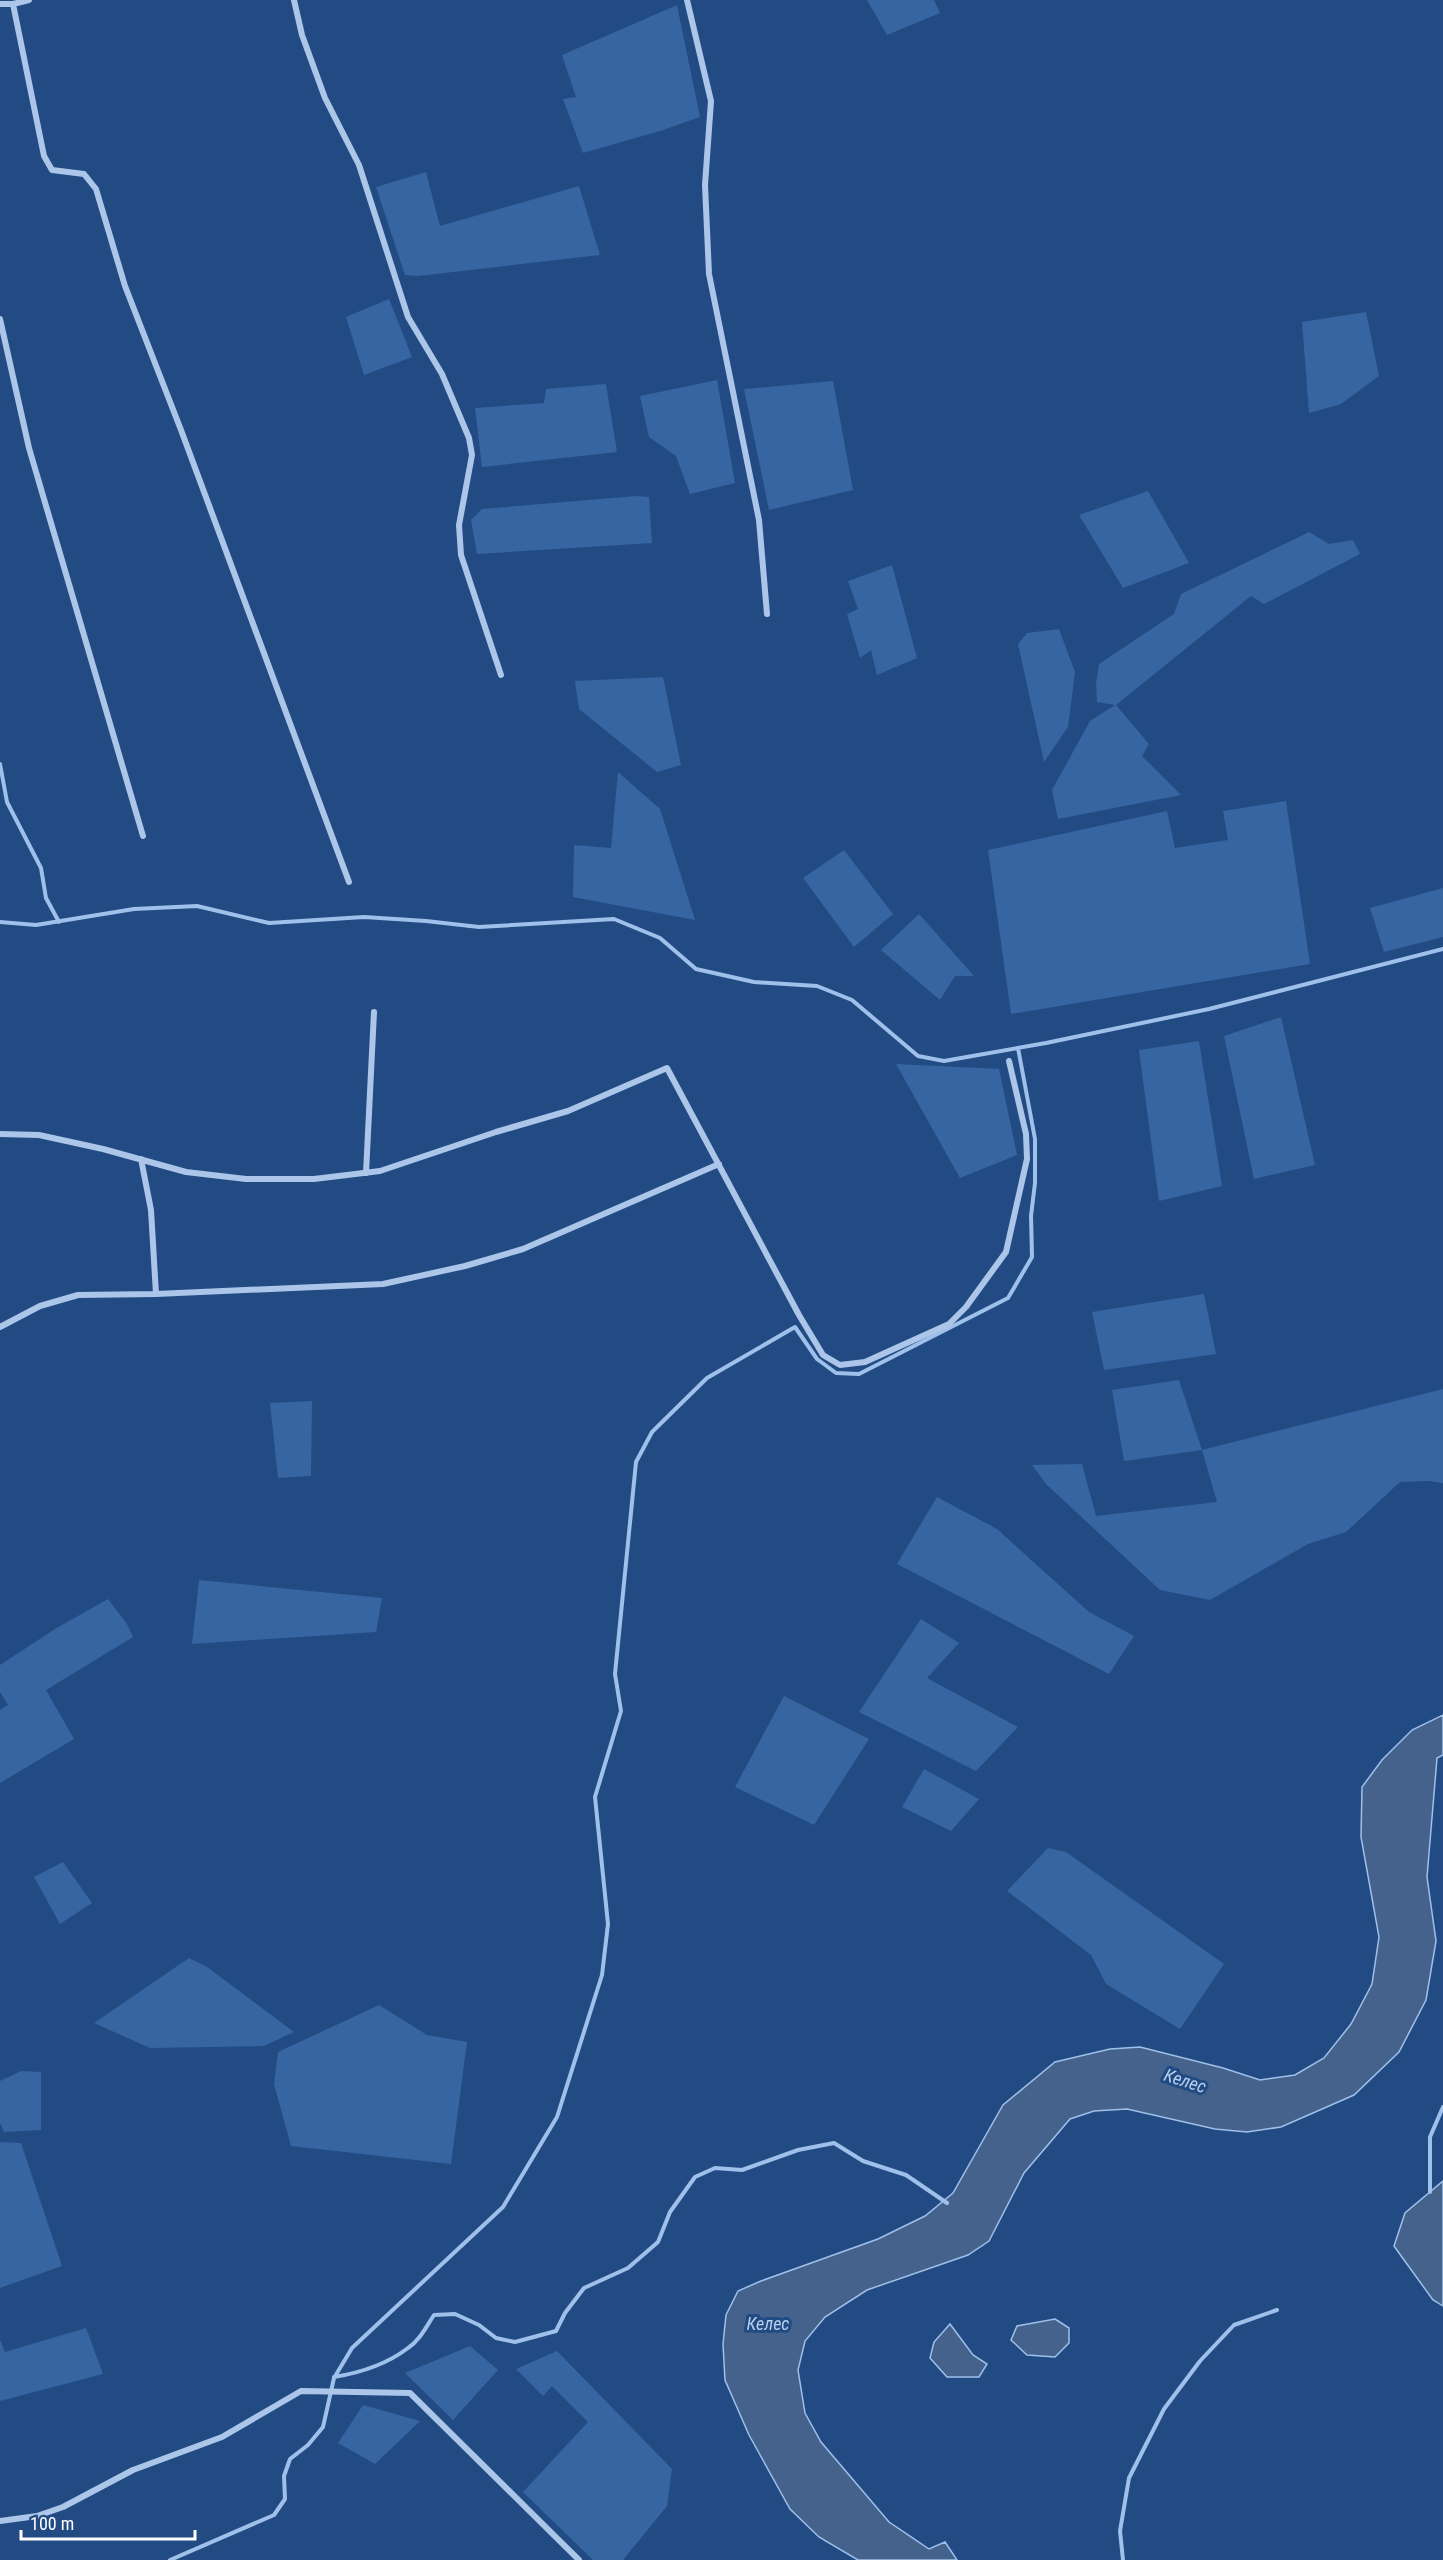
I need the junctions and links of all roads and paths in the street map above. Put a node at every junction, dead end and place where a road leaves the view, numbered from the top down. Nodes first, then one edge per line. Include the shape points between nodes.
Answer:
1 (29, 0) edge
2 (294, 0) edge
3 (687, 0) edge
4 (0, 4) edge
5 (14, 4) junction
6 (0, 320) edge
7 (767, 614) dead end
8 (501, 675) dead end
9 (143, 836) dead end
10 (349, 882) dead end
11 (374, 1012) dead end
12 (1010, 1061) dead end
13 (0, 1134) edge
14 (141, 1159) junction
15 (719, 1164) junction
16 (366, 1173) junction
17 (156, 1294) junction
18 (0, 1327) edge
19 (0, 2521) edge
20 (579, 2560) edge

1 - 5 street
2 - 8 street via 325,98 359,165 408,317 442,374 469,438 472,455 459,525 461,555
3 - 7 street via 711,101 705,185 709,274 759,520
4 - 5 street
5 - 10 street via 44,156 52,171 84,174 96,189 125,286
6 - 9 street via 29,448
11 - 16 street
12 - 15 street via 1026,1134 1027,1159 1006,1252 949,1324 865,1362 840,1365 823,1355
13 - 14 street via 39,1135
14 - 16 street via 186,1172 246,1179 314,1179
14 - 17 street via 151,1210
15 - 16 street via 667,1068 568,1111
15 - 17 street via 523,1249 465,1266 383,1284
17 - 18 street via 78,1295 40,1306
19 - 20 street via 37,2516 63,2507 133,2470 222,2437 301,2391 386,2391 410,2393

